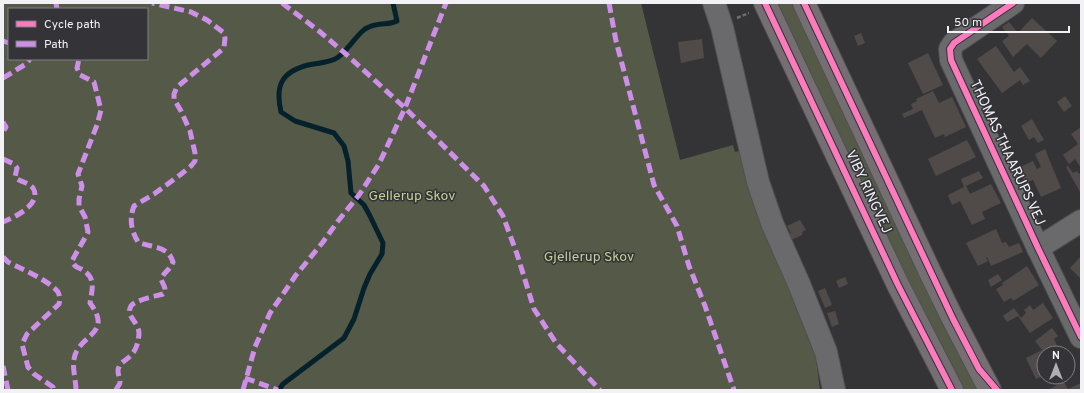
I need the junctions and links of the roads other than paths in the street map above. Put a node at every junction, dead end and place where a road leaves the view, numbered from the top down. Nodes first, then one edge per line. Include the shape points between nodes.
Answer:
1 (714, 3) edge
2 (804, 3) edge
3 (1013, 3) edge
4 (766, 4) edge
5 (1081, 221) edge
6 (1038, 248) junction
7 (1081, 337) edge
8 (834, 390) edge
9 (952, 390) edge
10 (990, 390) edge

1 - 8 street via 758,182 772,223 826,352
2 - 10 main road, VIBY RINGVEJ via 930,272
3 - 6 street, THOMAS THAARUPS VEJ via 958,39 950,49 950,60
4 - 9 main road, VIBY RINGVEJ via 898,285
5 - 6 street
6 - 7 street, THOMAS THAARUPS VEJ

